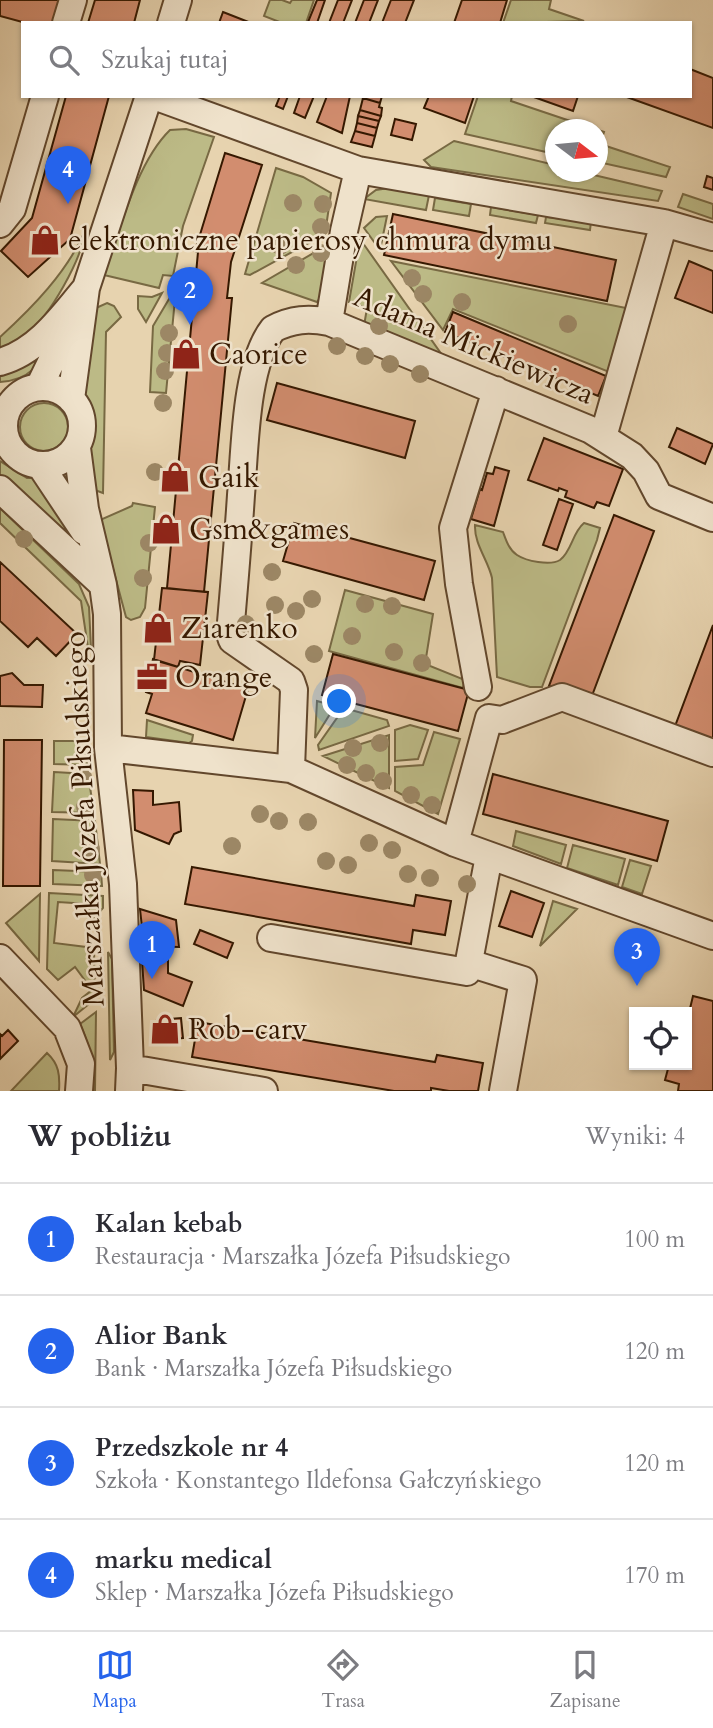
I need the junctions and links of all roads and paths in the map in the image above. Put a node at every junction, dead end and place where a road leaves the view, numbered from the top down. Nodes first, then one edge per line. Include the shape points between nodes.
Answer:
1 (73, 0) edge
2 (178, 0) edge
3 (67, 21) edge
4 (172, 21) edge
5 (44, 98) edge
6 (151, 98) edge
7 (158, 98) edge
8 (358, 170) junction
9 (664, 223) junction
10 (0, 224) edge
11 (713, 237) edge
12 (86, 288) junction
13 (329, 322) junction
14 (0, 362) edge
15 (496, 390) junction
16 (19, 391) edge
17 (71, 398) junction
18 (2, 428) edge
19 (603, 437) junction
20 (77, 448) junction
21 (40, 465) junction
22 (0, 489) edge
23 (713, 518) edge
24 (93, 544) junction
25 (103, 585) junction
26 (478, 687) dead end
27 (108, 748) junction
28 (713, 753) edge
29 (292, 769) junction
30 (455, 843) junction
31 (489, 856) junction
32 (713, 936) edge
33 (271, 938) dead end
34 (0, 958) edge
35 (469, 963) junction
36 (129, 1079) edge
37 (79, 1091) edge
38 (264, 1091) edge
39 (503, 1091) edge

1 - 3 street
2 - 4 street
5 - 10 street via 12,209
6 - 12 street
7 - 8 street
8 - 9 street
8 - 13 street, Adama Mickiewicza
9 - 11 street
9 - 19 street
12 - 14 street via 27,350
12 - 16 street
12 - 17 street
13 - 15 street, Adama Mickiewicza
13 - 29 street via 302,319 273,329 261,352 248,408 230,634 232,640 291,681
15 - 19 street, Adama Mickiewicza
15 - 26 street via 453,528
16 - 17 street via 54,389
16 - 18 street
17 - 20 street via 81,416
18 - 21 street via 14,452
19 - 23 street, Adama Mickiewicza via 632,456 659,496
20 - 21 street via 62,461
20 - 24 street, Marszałka Józefa Piłsudskiego
21 - 24 street
22 - 25 street
24 - 25 street, Marszałka Józefa Piłsudskiego
25 - 27 street, Marszałka Józefa Piłsudskiego
27 - 29 street
27 - 36 street, Marszałka Józefa Piłsudskiego via 122,884
28 - 30 street via 562,697 502,720 489,718
29 - 30 street
30 - 31 street
31 - 32 street
31 - 35 street
33 - 35 street via 467,972
34 - 37 street via 67,1028 81,1064
35 - 39 street via 523,980
36 - 38 street

